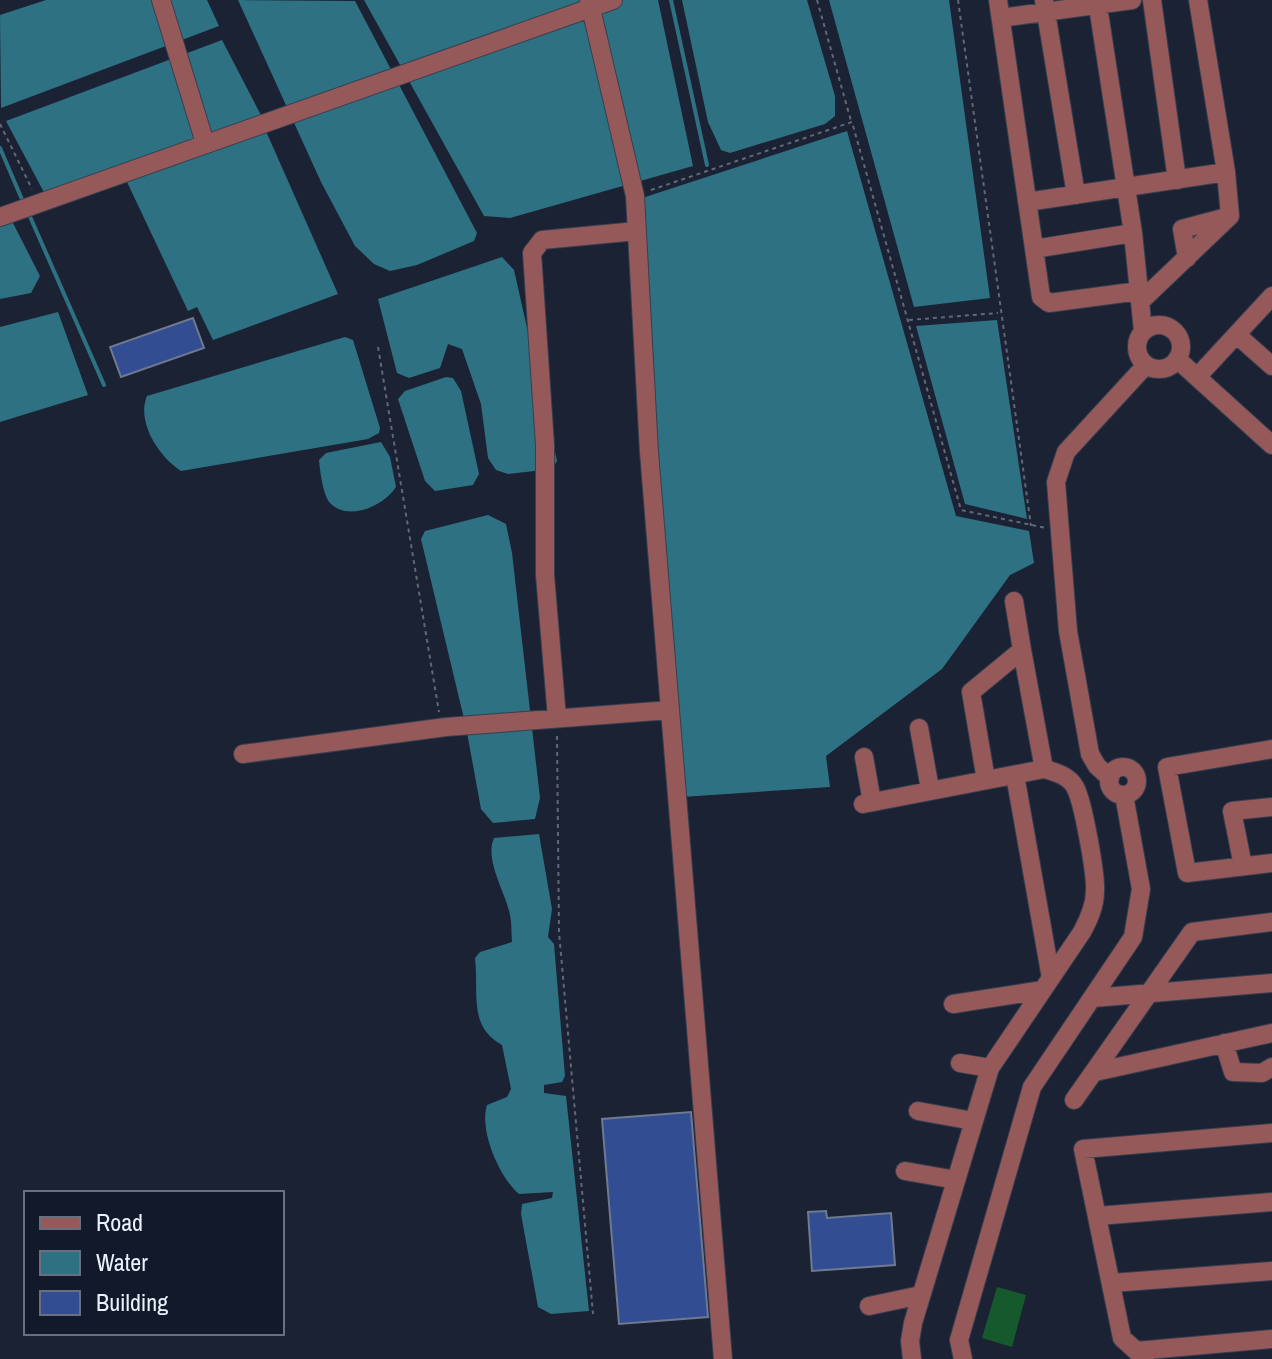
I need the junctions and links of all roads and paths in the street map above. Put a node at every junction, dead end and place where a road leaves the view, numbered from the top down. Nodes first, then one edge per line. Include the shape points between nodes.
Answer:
1 (161, 0) edge
2 (613, 0) edge
3 (817, 0) edge
4 (958, 0) edge
5 (1132, 0) edge
6 (1152, 0) edge
7 (1198, 0) edge
8 (1097, 3) edge
9 (590, 4) edge
10 (1045, 6) edge
11 (999, 9) edge
12 (852, 122) junction
13 (0, 124) edge
14 (205, 143) junction
15 (1226, 172) junction
16 (1177, 180) junction
17 (1126, 187) junction
18 (1076, 195) junction
19 (635, 196) junction
20 (1027, 202) junction
21 (40, 204) junction
22 (0, 217) edge
23 (637, 231) junction
24 (1133, 233) junction
25 (1034, 249) junction
26 (1141, 296) junction
27 (1272, 296) edge
28 (999, 313) junction
29 (907, 320) junction
30 (1143, 331) junction
31 (1237, 335) junction
32 (378, 347) dead end
33 (1177, 359) junction
34 (1146, 365) junction
35 (1272, 366) edge
36 (1198, 376) junction
37 (1272, 445) edge
38 (1031, 526) junction
39 (1059, 529) junction
40 (1014, 601) dead end
41 (1022, 650) junction
42 (670, 710) junction
43 (557, 718) junction
44 (446, 727) junction
45 (919, 728) dead end
46 (1272, 749) edge
47 (243, 754) dead end
48 (864, 757) dead end
49 (1044, 769) junction
50 (1015, 775) junction
51 (986, 780) junction
52 (930, 789) junction
53 (1272, 807) edge
54 (1272, 863) edge
55 (1243, 866) junction
56 (1272, 922) edge
57 (1272, 983) edge
58 (1047, 984) junction
59 (1152, 993) junction
60 (1093, 998) junction
61 (953, 1004) dead end
62 (1272, 1033) edge
63 (1224, 1043) junction
64 (960, 1063) dead end
65 (1272, 1067) edge
66 (990, 1068) junction
67 (1095, 1072) junction
68 (1074, 1100) dead end
69 (918, 1111) dead end
70 (973, 1121) junction
71 (1272, 1133) edge
72 (905, 1171) dead end
73 (956, 1180) junction
74 (1272, 1202) edge
75 (1097, 1216) junction
76 (1272, 1271) edge
77 (1111, 1283) junction
78 (921, 1295) junction
79 (869, 1306) dead end
80 (593, 1314) dead end
81 (1272, 1339) edge
82 (1140, 1355) edge
83 (909, 1358) edge
84 (723, 1359) edge
85 (963, 1359) edge

1 - 14 street
2 - 9 street
3 - 12 path
4 - 28 path
5 - 8 street
6 - 16 street
7 - 15 street
8 - 10 street
8 - 17 street
9 - 14 street
9 - 19 street
10 - 11 street
10 - 18 street
11 - 20 street
12 - 19 path
12 - 29 path
13 - 21 path
14 - 21 street
15 - 16 street
15 - 26 street via 1230,216
16 - 17 street
17 - 18 street
17 - 24 street
18 - 20 street
19 - 23 street
20 - 25 street
21 - 22 street
23 - 42 street
23 - 43 street via 542,240 532,253 545,445 545,575
24 - 25 street
24 - 26 street
25 - 26 street via 1044,301
26 - 30 street
27 - 31 street
28 - 29 path
28 - 38 path
29 - 38 path via 961,510
30 - 33 street via 1163,325 1175,332 1181,345
30 - 34 street via 1137,346
31 - 35 street
31 - 36 street
32 - 44 path via 436,702
33 - 34 street via 1167,368
33 - 36 street
34 - 39 street via 1066,452 1056,482
36 - 37 street
38 - 39 path
39 - 60 street via 1068,631 1090,754 1111,787 1124,795 1141,889 1133,937
40 - 41 street
41 - 49 street
41 - 51 street via 971,692
42 - 43 street
42 - 84 street
43 - 44 street
43 - 80 path via 559,932
44 - 47 street
45 - 52 street
46 - 55 street via 1167,767 1187,873
48 - 52 street via 868,803
49 - 50 street
49 - 58 street via 1062,774 1074,785 1096,890 1092,913
50 - 51 street
50 - 58 street
51 - 52 street
53 - 55 street via 1232,811
54 - 55 street
56 - 59 street via 1192,932
57 - 59 street
58 - 61 street
58 - 66 street
59 - 60 street
59 - 67 street
60 - 85 street via 1032,1087 959,1340
62 - 63 street
63 - 65 street via 1233,1072 1262,1073
63 - 67 street
64 - 66 street
66 - 70 street
67 - 68 street
69 - 70 street
70 - 73 street
71 - 75 street via 1083,1149
72 - 73 street
73 - 78 street
74 - 75 street
75 - 77 street
76 - 77 street
77 - 82 street via 1122,1338
78 - 79 street
78 - 83 street
81 - 82 street

